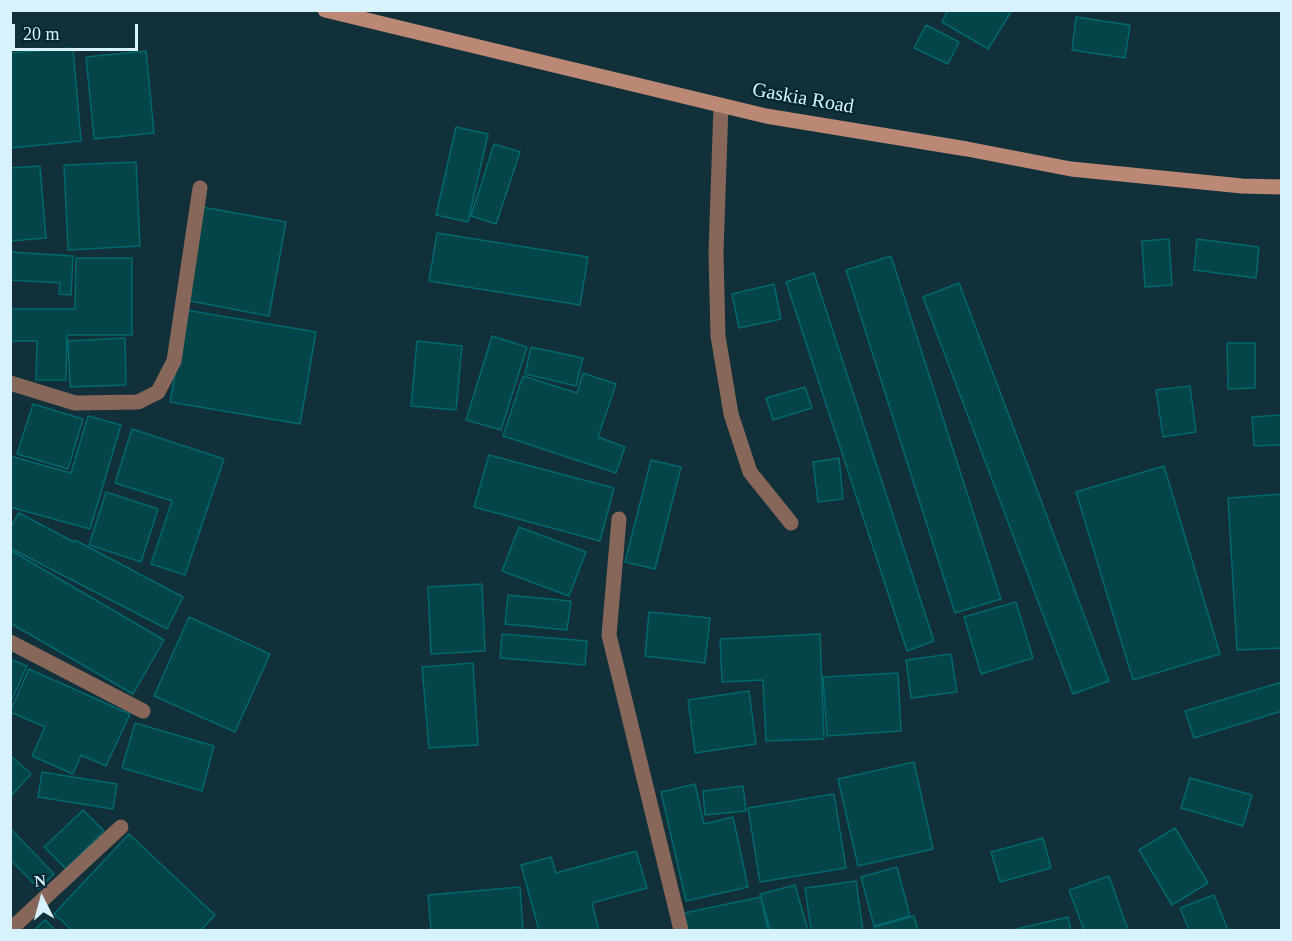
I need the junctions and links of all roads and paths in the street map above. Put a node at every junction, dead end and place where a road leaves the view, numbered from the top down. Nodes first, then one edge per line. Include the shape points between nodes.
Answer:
1 (325, 10) edge
2 (721, 105) junction
3 (1281, 187) edge
4 (200, 188) dead end
5 (10, 383) edge
6 (619, 519) dead end
7 (790, 523) dead end
8 (10, 642) edge
9 (143, 711) dead end
10 (121, 827) dead end
11 (10, 930) edge
12 (681, 930) edge

1 - 2 main road, Gaskia Road
2 - 3 main road, Gaskia Road via 1071,170
2 - 7 street via 716,253 718,336 730,414 750,472
4 - 5 street via 174,361 158,392 138,402 75,403
6 - 12 street via 609,635
8 - 9 street
10 - 11 street

